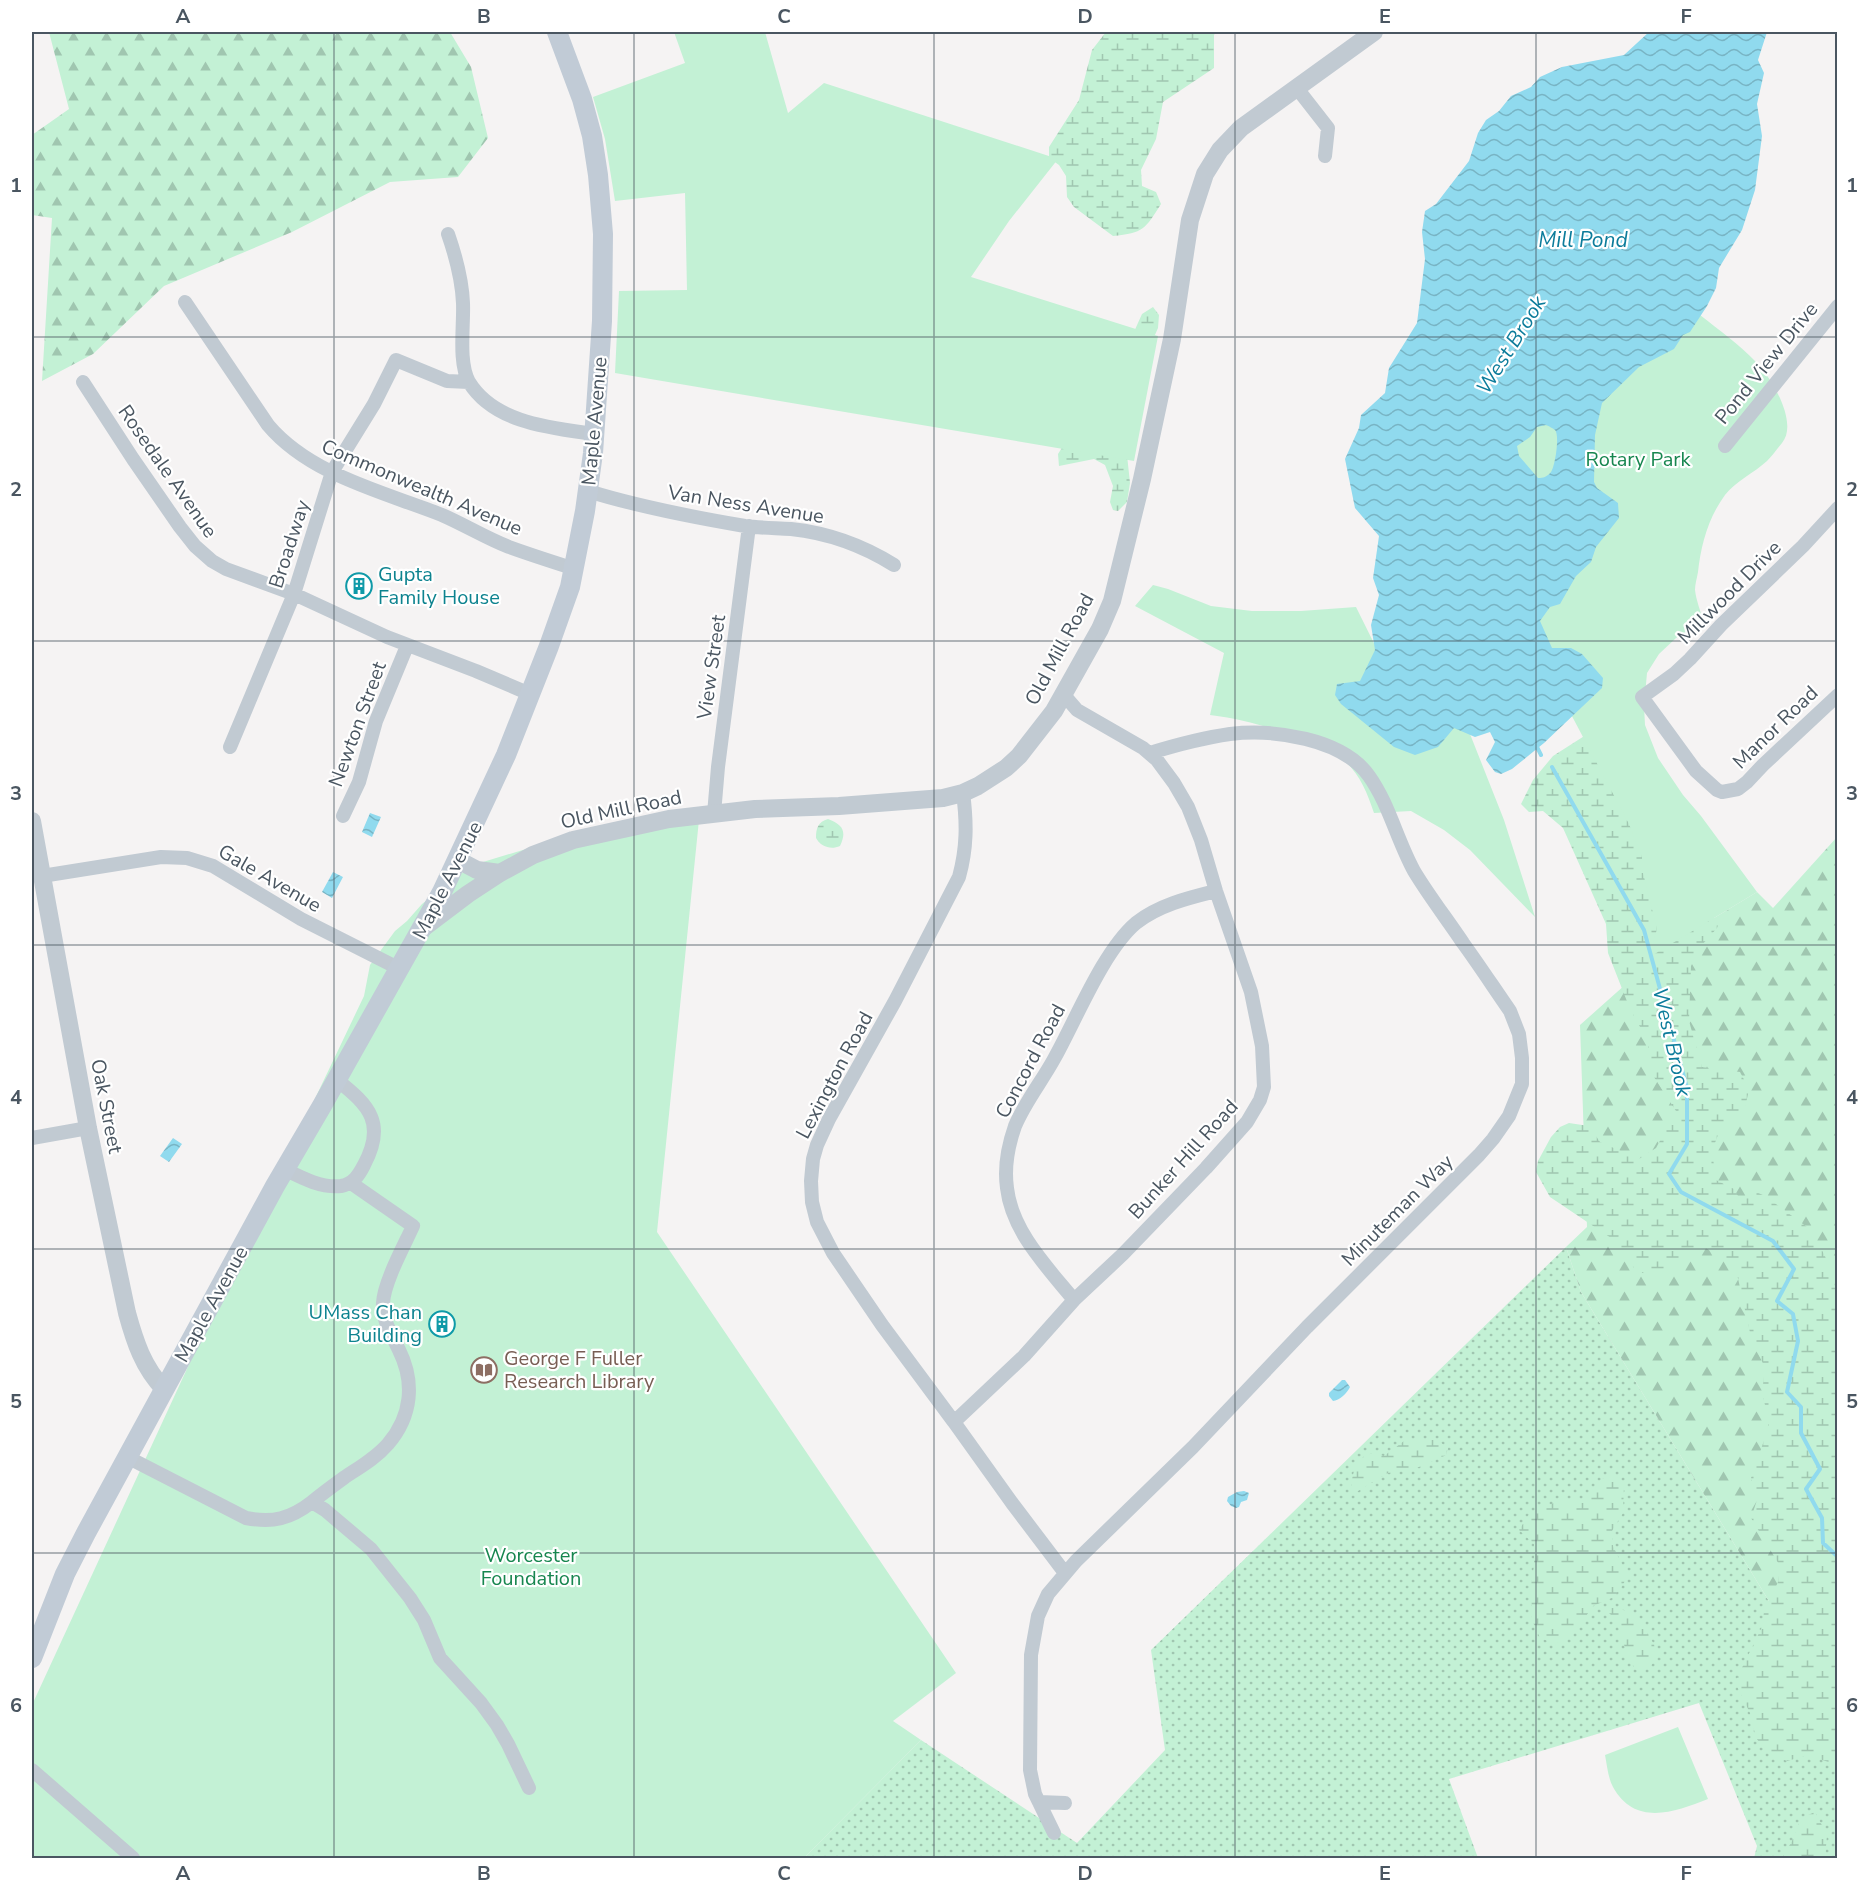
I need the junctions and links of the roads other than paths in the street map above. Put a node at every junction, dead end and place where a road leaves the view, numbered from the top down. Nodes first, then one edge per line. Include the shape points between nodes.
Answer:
1 (557, 32) edge
2 (1374, 32) edge
3 (1296, 87) junction
4 (1325, 156) dead end
5 (448, 234) dead end
6 (185, 302) dead end
7 (1838, 306) edge
8 (83, 382) dead end
9 (469, 382) junction
10 (594, 434) junction
11 (1725, 446) dead end
12 (332, 472) junction
13 (588, 491) junction
14 (1838, 508) edge
15 (749, 526) junction
16 (894, 565) dead end
17 (575, 569) junction
18 (294, 594) junction
19 (407, 646) junction
20 (530, 694) junction
21 (1064, 695) junction
22 (1838, 695) edge
23 (1642, 698) joint
24 (230, 747) dead end
25 (1150, 753) junction
26 (963, 793) junction
27 (714, 814) junction
28 (343, 816) dead end
29 (32, 821) edge
30 (458, 860) junction
31 (500, 873) junction
32 (42, 876) junction
33 (449, 879) junction
34 (472, 891) junction
35 (1216, 891) junction
36 (423, 928) junction
37 (400, 969) junction
38 (337, 1080) junction
39 (88, 1128) junction
40 (32, 1138) edge
41 (284, 1169) junction
42 (351, 1183) junction
43 (1074, 1300) junction
44 (164, 1389) junction
45 (954, 1422) junction
46 (127, 1457) junction
47 (312, 1502) junction
48 (1065, 1573) junction
49 (32, 1658) edge
50 (32, 1770) edge
51 (529, 1788) dead end
52 (1039, 1802) junction
53 (1065, 1803) dead end
54 (1054, 1833) dead end
55 (133, 1858) edge

1 - 10 main road, Maple Avenue via 587,118 600,194 603,303
2 - 3 street, Old Mill Road
3 - 4 street via 1328,128
3 - 21 street, Old Mill Road via 1229,139 1198,189 1172,339 1112,601
5 - 9 street via 462,289
6 - 12 street, Commonwealth Avenue via 277,435
7 - 11 street, Pond View Drive
8 - 18 street, Rosedale Avenue via 140,470 202,553 226,569
9 - 10 street via 486,401 514,416 550,428
9 - 12 street, Broadway via 447,381 396,360
10 - 13 main road, Maple Avenue
12 - 17 street, Commonwealth Avenue via 447,517 508,546
12 - 18 street, Broadway
13 - 15 street, Van Ness Avenue via 638,506
13 - 17 main road, Maple Avenue
14 - 23 street, Millwood Drive via 1690,659
15 - 16 street, Van Ness Avenue via 830,536 869,550
15 - 27 street, View Street
17 - 20 main road, Maple Avenue
18 - 19 street, Rosedale Avenue
18 - 24 street, Broadway
19 - 20 street, Rosedale Avenue
19 - 28 street, Newton Street
20 - 30 main road, Maple Avenue
21 - 25 street, Bunker Hill Road via 1077,710
21 - 26 street, Old Mill Road via 1018,756 993,778
22 - 23 street, Manor Road via 1747,783 1722,792 1696,771
25 - 35 street, Bunker Hill Road via 1167,771 1188,807
25 - 48 street, Minuteman Way via 1190,741 1260,734 1300,737 1323,744 1360,766 1380,793 1419,879 1510,1011 1519,1034 1522,1084 1509,1116 1479,1155
26 - 27 street, Old Mill Road via 943,798
26 - 45 street, Lexington Road via 967,834 959,877 896,1001 829,1119 815,1152 811,1181 817,1222 832,1253
27 - 31 street, Old Mill Road via 630,826 573,840 536,853
29 - 32 street, Oak Street
30 - 31 street via 477,870
30 - 33 main road, Maple Avenue
31 - 34 street, Old Mill Road
32 - 37 street, Gale Avenue via 161,858 196,860
32 - 39 street, Oak Street
33 - 34 street
33 - 36 main road, Maple Avenue
34 - 36 street, Old Mill Road
35 - 43 street, Bunker Hill Road via 1258,1021 1264,1079 1260,1100 1239,1132 1206,1168
35 - 43 street, Concord Road via 1172,903 1147,916 1127,933 1094,983 1016,1124 1006,1164 1011,1207 1025,1236
36 - 37 main road, Maple Avenue
37 - 38 main road, Maple Avenue
38 - 41 main road, Maple Avenue
38 - 42 street via 368,1108 374,1122 373,1146
39 - 40 street
39 - 44 street, Oak Street via 130,1325 145,1365
41 - 42 street via 320,1184
41 - 44 main road, Maple Avenue
42 - 47 street via 413,1226 383,1302 388,1327 406,1367 410,1396 403,1421 382,1450
43 - 45 street, Bunker Hill Road via 1024,1356
44 - 46 main road, Maple Avenue
45 - 48 street
46 - 47 street via 246,1518 279,1520
46 - 49 main road, Maple Avenue via 71,1562
47 - 51 street via 371,1549 410,1597 440,1658 493,1719
48 - 52 street, Minuteman Way via 1042,1605 1031,1655 1030,1770
50 - 55 street
52 - 53 street
52 - 54 street, Minuteman Way

